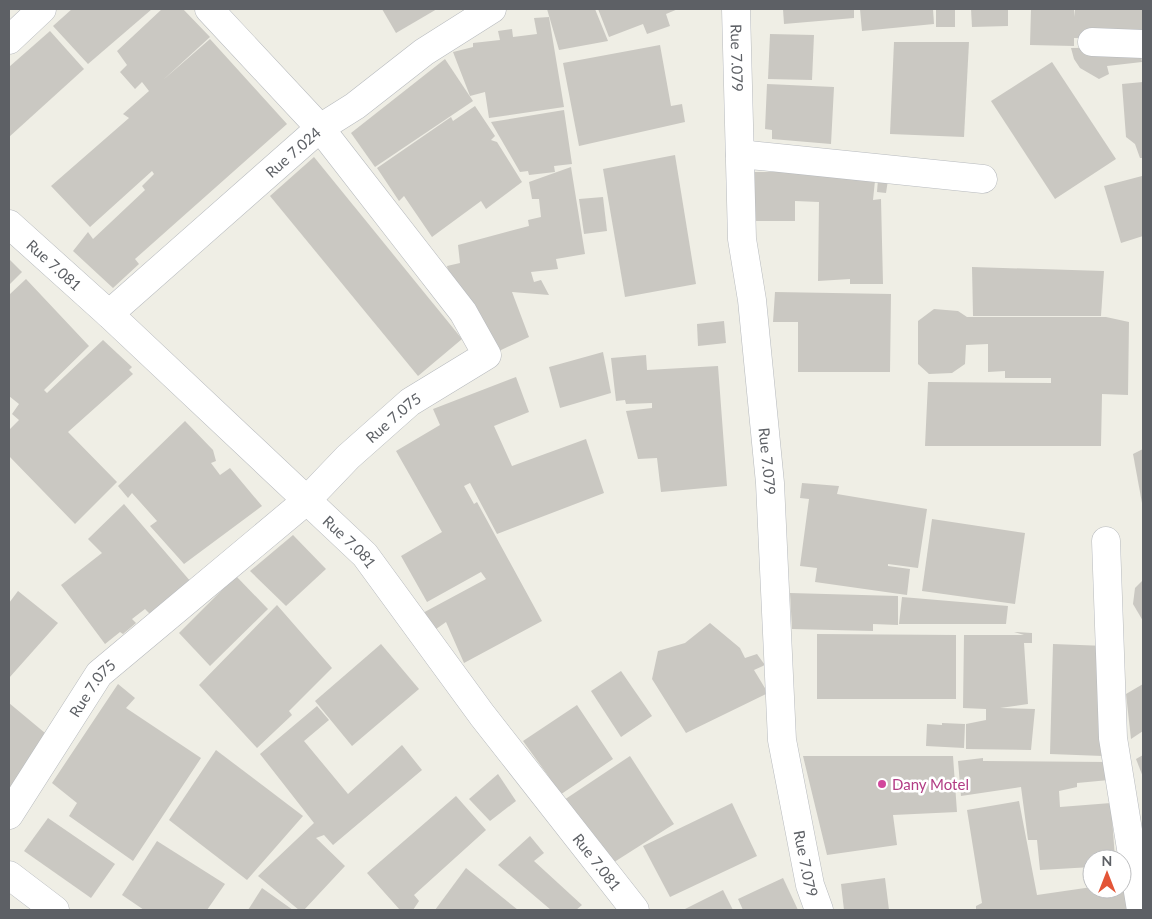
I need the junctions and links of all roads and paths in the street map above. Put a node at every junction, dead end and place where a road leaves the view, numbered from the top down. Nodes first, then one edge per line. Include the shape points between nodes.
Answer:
1 (42, 9) edge
2 (209, 9) edge
3 (492, 9) edge
4 (736, 9) edge
5 (9, 40) edge
6 (1092, 42) dead end
7 (1143, 44) edge
8 (320, 128) junction
9 (740, 154) junction
10 (983, 179) dead end
11 (9, 224) edge
12 (109, 314) junction
13 (306, 501) junction
14 (1106, 541) dead end
15 (9, 815) edge
16 (9, 875) edge
17 (55, 910) edge
18 (635, 910) edge
19 (819, 910) edge
20 (1141, 910) edge

1 - 5 street
2 - 8 street, Rue 7.075
3 - 8 street, Rue 7.024 via 424,52 355,106
4 - 9 street, Rue 7.079
6 - 7 street
8 - 12 street, Rue 7.024
8 - 13 street, Rue 7.075 via 463,312 487,355 410,402 348,457
9 - 10 street
9 - 19 street, Rue 7.079 via 742,239 752,300 770,482 782,740 810,885
11 - 12 street, Rue 7.081
12 - 13 street, Rue 7.081
13 - 15 street, Rue 7.075 via 99,674
13 - 18 street, Rue 7.081 via 365,555 482,715
14 - 20 street via 1113,738
16 - 17 street

